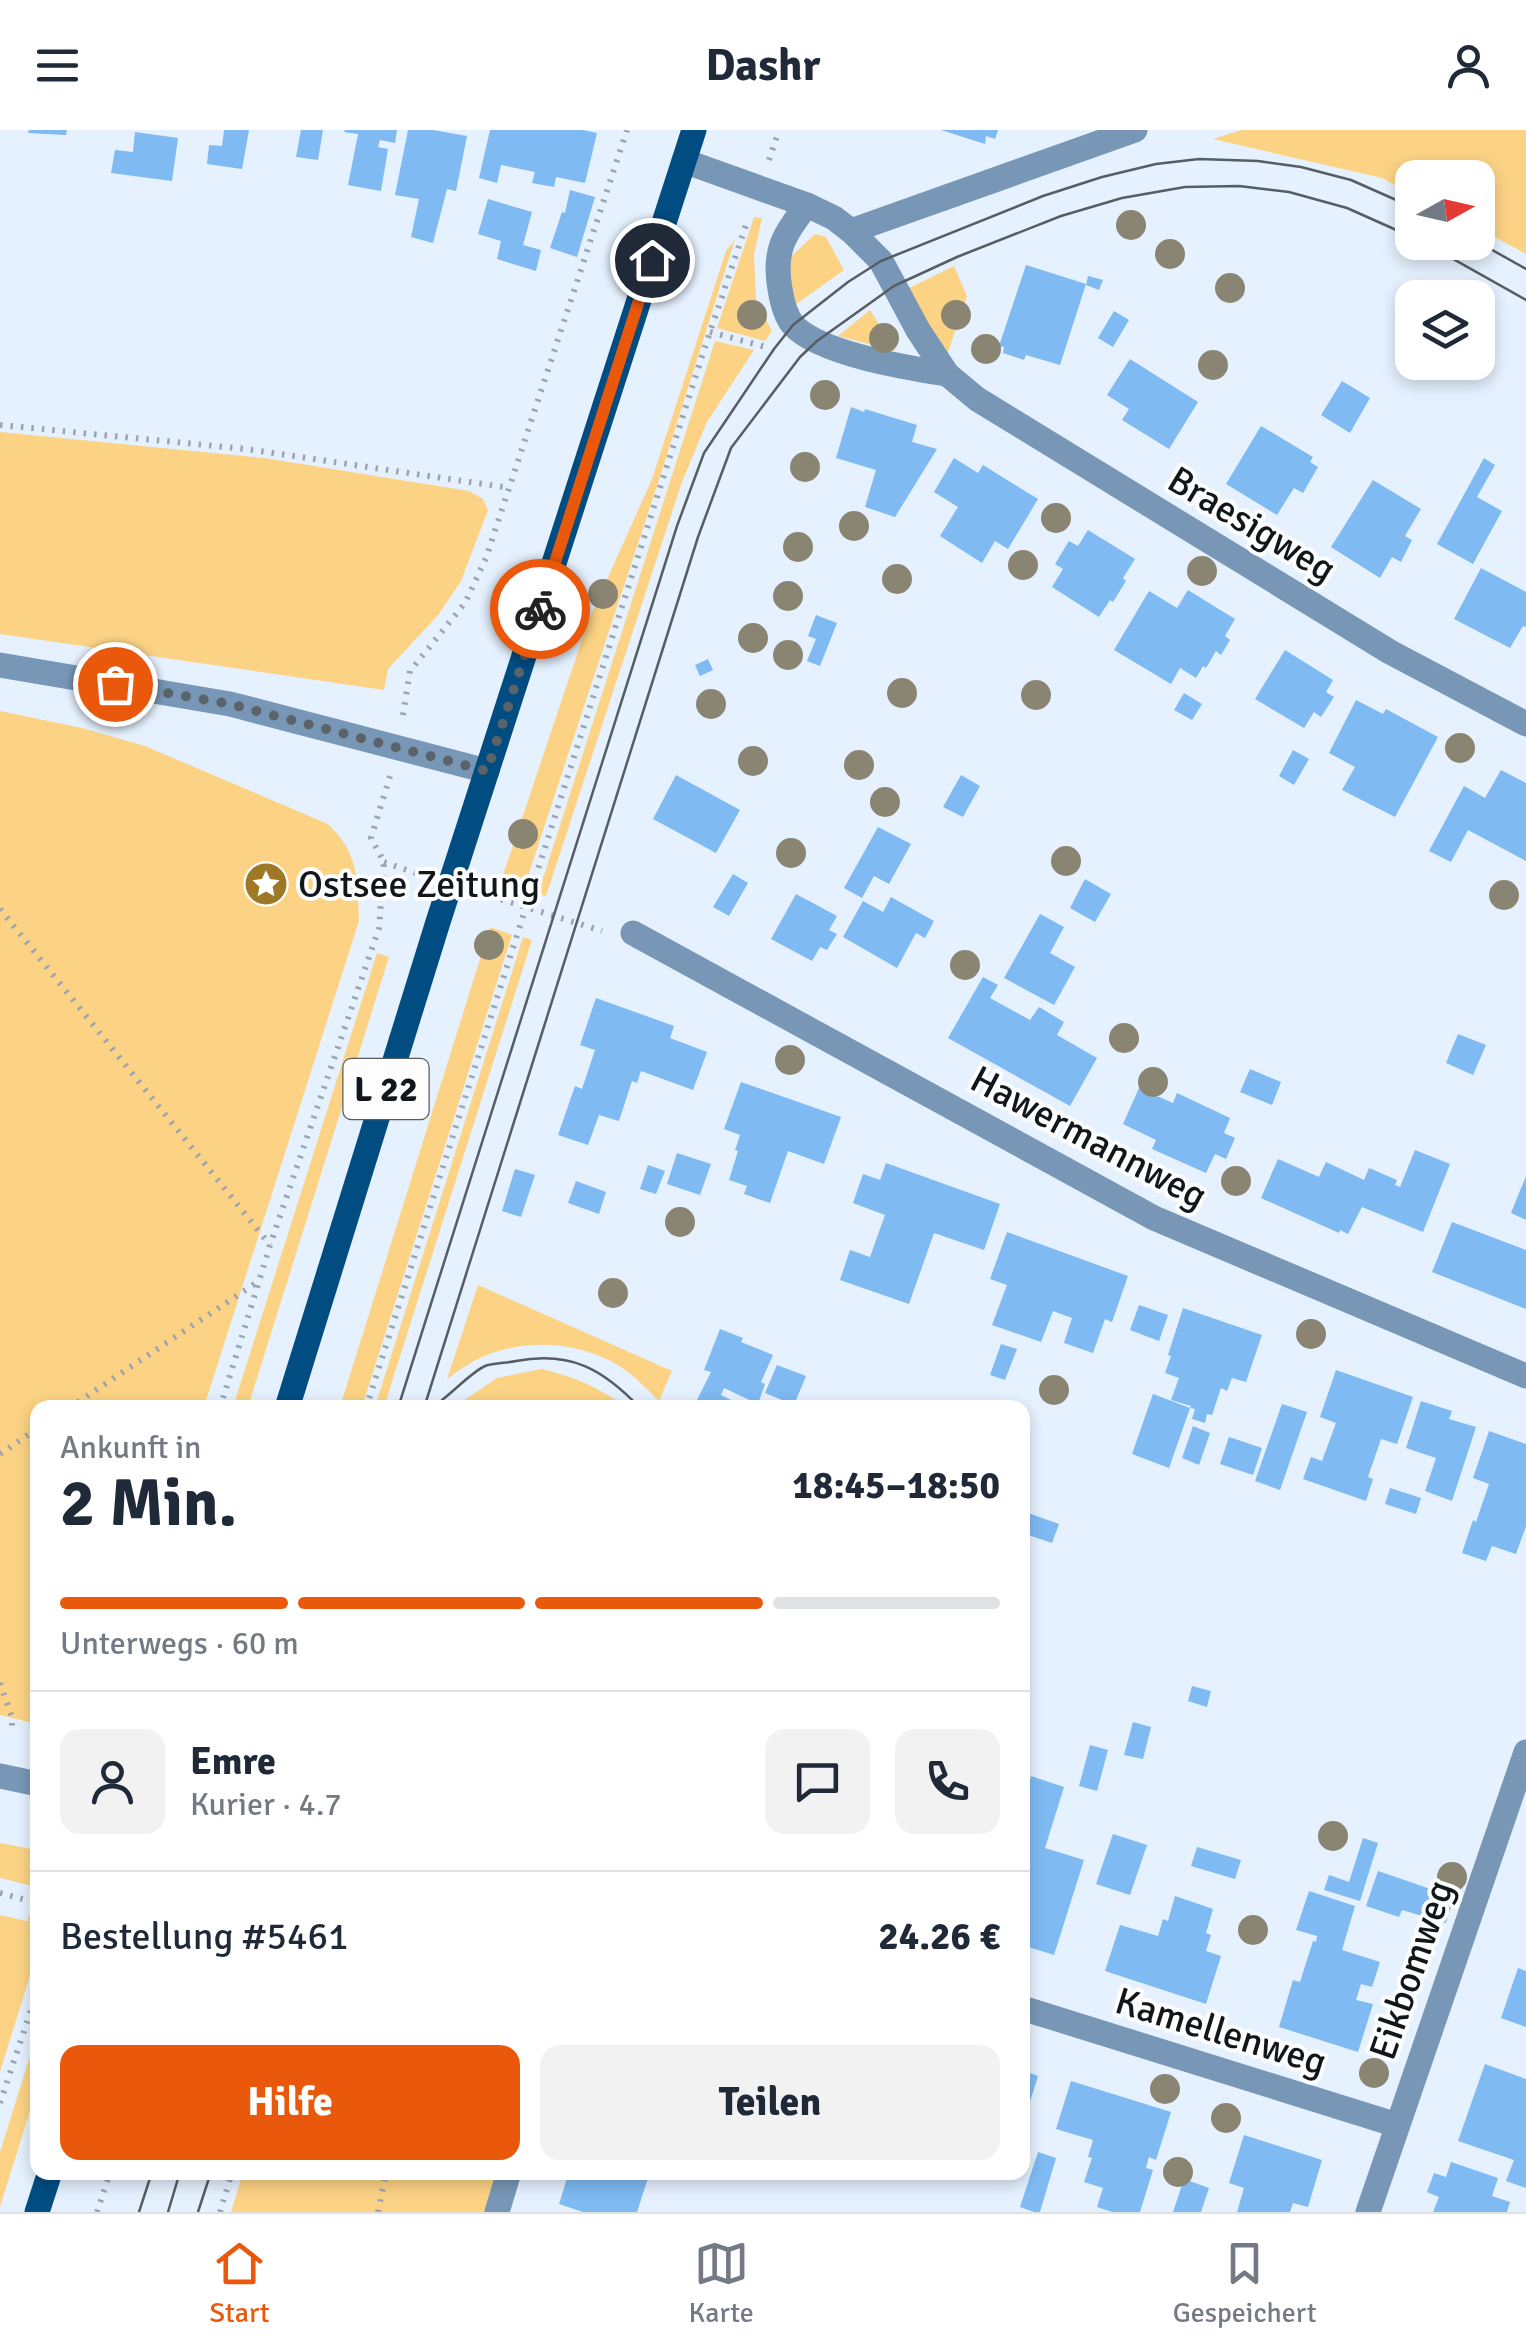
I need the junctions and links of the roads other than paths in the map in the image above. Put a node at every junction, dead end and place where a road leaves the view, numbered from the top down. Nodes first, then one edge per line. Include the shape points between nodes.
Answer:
1 (694, 130) edge
2 (1136, 130) edge
3 (684, 161) junction
4 (807, 205) junction
5 (851, 231) junction
6 (947, 374) junction
7 (0, 665) edge
8 (1526, 724) edge
9 (487, 771) junction
10 (633, 933) road end
11 (1526, 1376) edge
12 (290, 1400) edge
13 (1526, 1752) edge
14 (0, 1776) edge
15 (30, 1782) edge
16 (1030, 2010) edge
17 (1397, 2125) junction
18 (47, 2180) edge
19 (507, 2180) edge
20 (37, 2212) edge
21 (496, 2212) edge
22 (1368, 2212) edge

1 - 3 main road, L 22
2 - 5 street
3 - 4 street
3 - 9 main road, L 22
4 - 5 street
4 - 6 street via 784,233 776,270 793,325 817,341 890,366
5 - 6 street via 882,260
6 - 8 street, Braesigweg via 1014,423 1390,652
7 - 9 street via 230,704
9 - 12 main road, L 22
10 - 11 street, Hawermannweg via 1154,1218
13 - 17 street, Eikbomweg
14 - 15 street
16 - 17 street, Kamellenweg
17 - 22 street, Eikbomweg
18 - 20 main road
19 - 21 street

